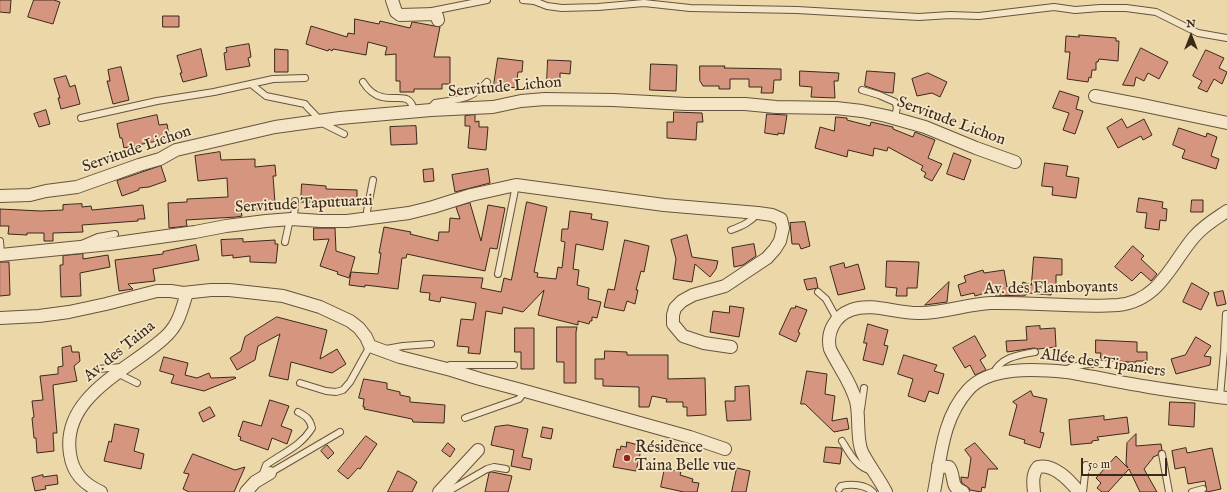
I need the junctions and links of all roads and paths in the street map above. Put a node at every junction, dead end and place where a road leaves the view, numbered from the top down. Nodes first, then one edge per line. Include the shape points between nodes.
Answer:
1 (392, 0) edge
2 (487, 0) edge
3 (523, 0) edge
4 (398, 14) junction
5 (438, 20) dead end
6 (1227, 38) edge
7 (305, 78) dead end
8 (363, 82) dead end
9 (487, 82) dead end
10 (251, 84) junction
11 (862, 90) dead end
12 (1095, 96) dead end
13 (431, 110) junction
14 (414, 112) junction
15 (382, 114) junction
16 (81, 118) dead end
17 (895, 118) junction
18 (318, 120) junction
19 (394, 120) dead end
20 (1227, 123) edge
21 (344, 134) dead end
22 (1015, 162) dead end
23 (373, 180) dead end
24 (516, 185) junction
25 (0, 196) edge
26 (295, 201) dead end
27 (1227, 211) edge
28 (758, 213) junction
29 (368, 218) junction
30 (292, 219) junction
31 (731, 230) dead end
32 (115, 234) dead end
33 (0, 241) edge
34 (285, 242) dead end
35 (78, 247) junction
36 (1, 254) edge
37 (498, 274) dead end
38 (818, 292) dead end
39 (187, 293) junction
40 (1226, 314) edge
41 (0, 318) edge
42 (837, 319) junction
43 (431, 344) dead end
44 (731, 347) dead end
45 (375, 348) junction
46 (1035, 352) dead end
47 (432, 365) junction
48 (514, 365) dead end
49 (1139, 368) dead end
50 (97, 369) dead end
51 (121, 370) junction
52 (1067, 372) junction
53 (992, 375) junction
54 (137, 383) dead end
55 (300, 383) dead end
56 (864, 388) dead end
57 (526, 390) junction
58 (1223, 397) edge
59 (298, 412) dead end
60 (465, 418) dead end
61 (858, 420) junction
62 (340, 432) dead end
63 (842, 441) dead end
64 (725, 449) dead end
65 (478, 450) dead end
66 (1162, 454) dead end
67 (1086, 465) dead end
68 (938, 466) junction
69 (506, 469) dead end
70 (875, 472) junction
71 (266, 475) junction
72 (839, 489) dead end
73 (1203, 489) dead end
74 (101, 492) edge
75 (246, 492) edge
76 (439, 492) edge
77 (447, 492) edge
78 (873, 492) edge
79 (886, 492) edge
80 (934, 492) edge
81 (963, 492) edge
82 (1034, 492) edge
83 (1079, 492) edge
84 (1083, 492) edge
85 (1169, 492) edge
86 (1192, 492) edge

1 - 4 street
2 - 4 lane via 427,12
3 - 6 lane via 562,8 644,3 690,8 820,11 919,17 979,16 1054,7 1075,10 1126,8 1156,12 1198,33
4 - 5 street via 435,14
7 - 10 lane via 273,79
8 - 14 lane via 369,92 382,97 410,101
9 - 13 lane via 463,99 434,103
10 - 16 lane
10 - 18 lane via 266,96 305,104
11 - 17 lane via 895,102
12 - 20 street
13 - 14 street, Servitude Lichon
13 - 17 street, Servitude Lichon via 494,107 545,99 583,99 836,108
14 - 15 street, Servitude Lichon
15 - 18 street, Servitude Lichon
15 - 19 street
17 - 22 street, Servitude Lichon via 925,126
18 - 21 lane
18 - 25 street, Servitude Lichon via 275,126 176,150 160,159 77,187 30,195
23 - 29 lane
24 - 28 street, Servitude Taputuarai via 664,205
24 - 29 street, Servitude Taputuarai via 471,195 433,208
24 - 37 lane
26 - 30 lane
27 - 42 street, Av. des Flamboyants via 1194,236 1154,289 1128,303 989,304 936,313 859,308 852,309
28 - 31 lane via 745,224
28 - 44 street, Servitude Taputuarai via 772,215 781,220 783,228 775,249 767,258 725,286 693,295 682,301 672,314 673,324 683,336 704,343
29 - 30 street, Servitude Taputuarai via 347,221
30 - 34 lane
30 - 35 street, Servitude Taputuarai
32 - 35 lane via 98,237
33 - 36 lane
35 - 36 street, Servitude Taputuarai
38 - 42 lane via 826,299
39 - 41 street via 157,291 69,312
39 - 45 street via 229,290 304,301 350,321
39 - 51 street, Av. des Taina via 177,323 164,338
40 - 58 lane
42 - 61 street via 831,328 830,348 851,387
43 - 45 lane
45 - 47 street via 400,358
45 - 55 lane via 343,390 326,391
46 - 53 lane via 1013,356 996,367
47 - 48 lane
47 - 57 street
49 - 52 lane via 1093,363 1069,368
50 - 51 lane
51 - 54 lane
51 - 74 street, Av. des Taina via 104,383 80,409 73,420 70,432 70,459 74,470 90,487
52 - 53 street, Allée des Tipaniers via 1031,370
52 - 58 street, Allée des Tipaniers via 1160,389
53 - 68 street, Allée des Tipaniers via 975,383 956,407 948,423
56 - 61 lane
57 - 60 lane via 519,400
57 - 64 street
59 - 71 lane via 310,420 312,428 298,444 266,465 263,471
61 - 70 street via 862,452
62 - 71 lane
63 - 70 lane via 864,470
65 - 76 street
66 - 85 lane
67 - 84 lane
68 - 80 street, Allée des Tipaniers
68 - 81 street via 949,467 955,486
69 - 77 lane via 487,469
70 - 79 street
71 - 75 street
72 - 78 lane via 847,485 866,487
73 - 86 lane
82 - 83 street via 1035,471 1038,467 1046,466 1059,473

